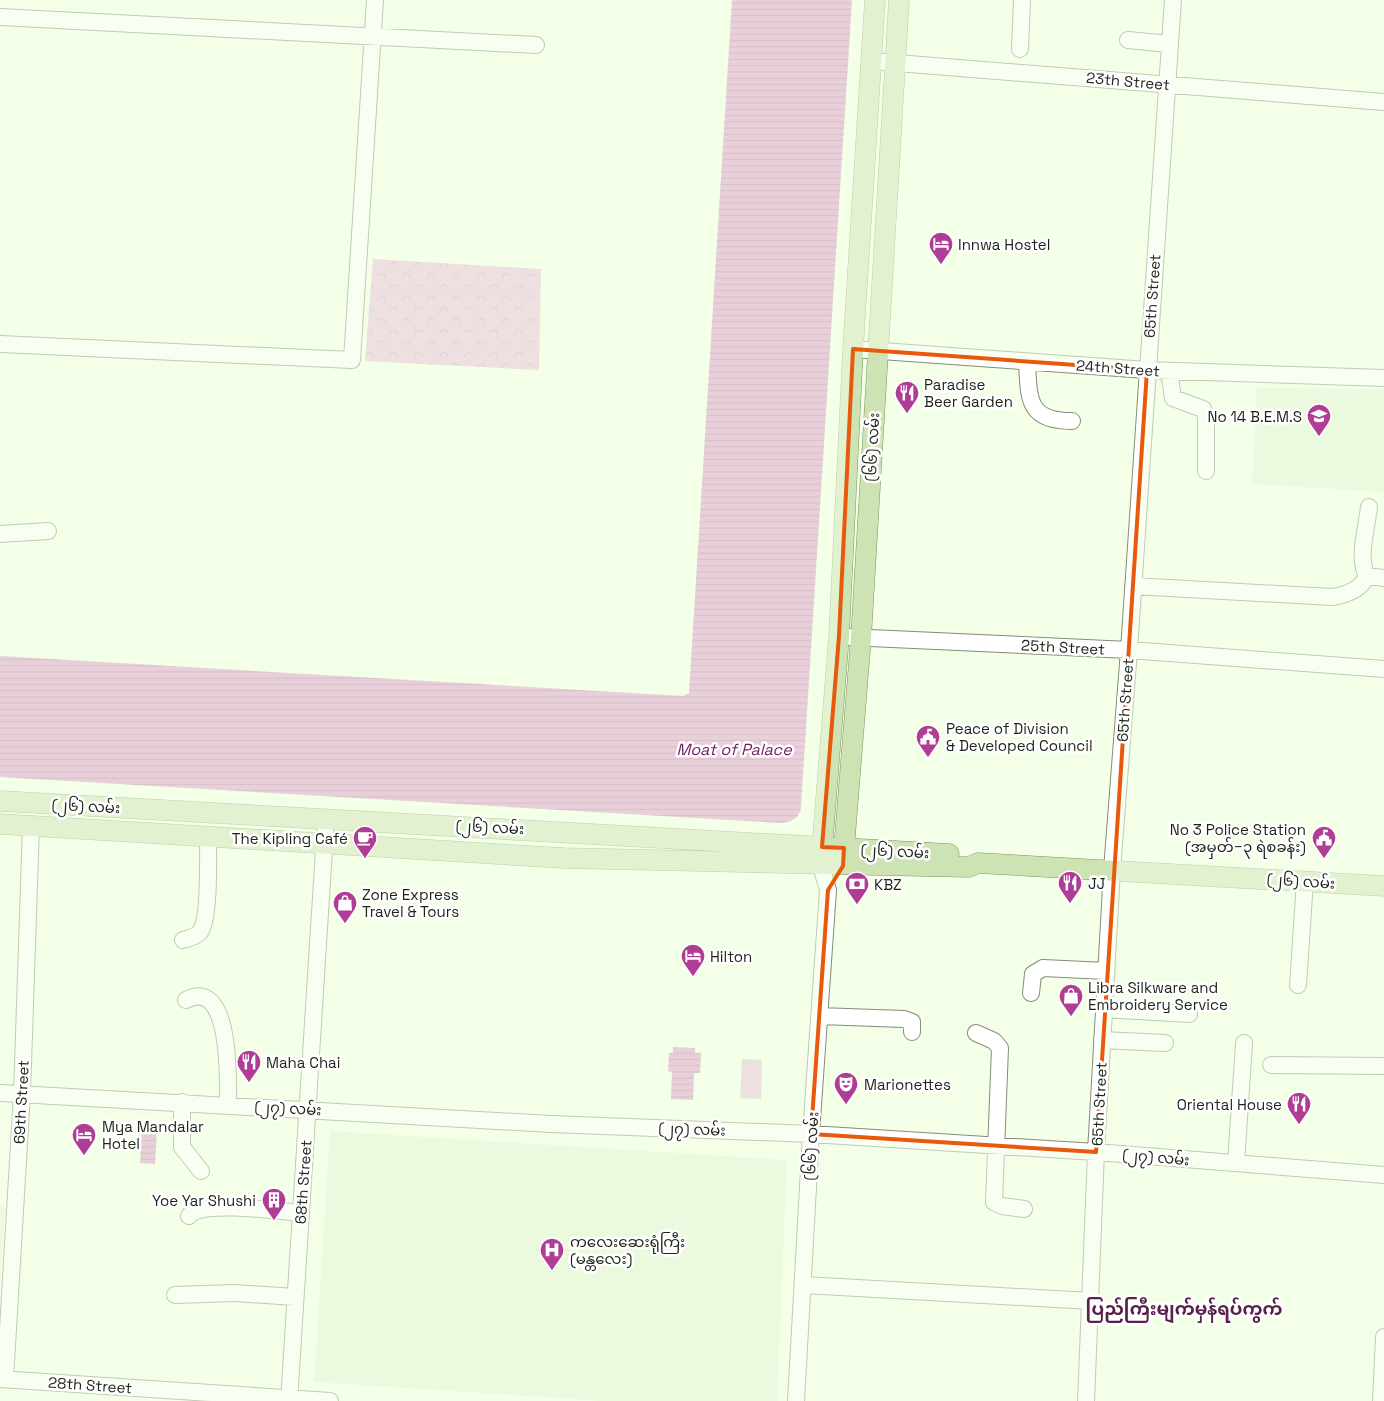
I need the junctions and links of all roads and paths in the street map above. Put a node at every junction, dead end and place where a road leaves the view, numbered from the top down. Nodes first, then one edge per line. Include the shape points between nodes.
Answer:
1 (375, 0) edge
2 (875, 0) edge
3 (899, 0) edge
4 (1022, 0) edge
5 (1173, 0) edge
6 (0, 17) edge
7 (373, 35) junction
8 (1128, 40) dead end
9 (1169, 44) junction
10 (536, 45) dead end
11 (1020, 49) dead end
12 (872, 61) junction
13 (894, 63) junction
14 (1166, 84) junction
15 (1384, 102) edge
16 (0, 344) edge
17 (853, 349) junction
18 (878, 352) junction
19 (1027, 362) junction
20 (1147, 370) junction
21 (1169, 371) junction
22 (1384, 378) edge
23 (1072, 421) dead end
24 (1206, 472) dead end
25 (1369, 507) dead end
26 (48, 531) dead end
27 (0, 534) edge
28 (1367, 576) junction
29 (1384, 578) edge
30 (1133, 586) junction
31 (839, 636) junction
32 (861, 638) junction
33 (1129, 650) junction
34 (1384, 668) edge
35 (0, 801) edge
36 (326, 818) junction
37 (0, 824) edge
38 (31, 825) junction
39 (208, 836) junction
40 (325, 843) junction
41 (822, 856) junction
42 (843, 857) junction
43 (1112, 870) junction
44 (1305, 880) junction
45 (1384, 886) edge
46 (828, 890) junction
47 (183, 940) dead end
48 (1106, 971) junction
49 (1298, 985) dead end
50 (1031, 993) dead end
51 (186, 1000) dead end
52 (1104, 1009) junction
53 (1189, 1014) dead end
54 (819, 1016) junction
55 (912, 1032) dead end
56 (976, 1033) dead end
57 (1102, 1040) junction
58 (1165, 1043) dead end
59 (1244, 1043) dead end
60 (1272, 1065) dead end
61 (1384, 1066) edge
62 (0, 1093) edge
63 (22, 1094) junction
64 (182, 1102) junction
65 (228, 1105) junction
66 (308, 1109) junction
67 (811, 1134) junction
68 (996, 1146) junction
69 (1096, 1152) junction
70 (1236, 1163) junction
71 (201, 1170) dead end
72 (1384, 1175) edge
73 (8, 1194) edge
74 (1024, 1209) dead end
75 (301, 1213) junction
76 (189, 1216) dead end
77 (804, 1285) junction
78 (175, 1295) dead end
79 (296, 1298) junction
80 (1090, 1301) junction
81 (1384, 1337) edge
82 (2, 1379) edge
83 (289, 1400) edge
84 (330, 1401) edge
85 (796, 1401) edge
86 (1086, 1401) edge
87 (1381, 1401) edge

1 - 7 street
2 - 12 main road, (၆၆) လမ်း
3 - 13 main road, (၆၆) လမ်း
4 - 11 street
5 - 9 street, 65th Street
6 - 7 street
7 - 10 street
7 - 16 street via 352,360
8 - 9 street
9 - 14 street, 65th Street
12 - 13 street, 23th Street
12 - 17 main road, (၆၆) လမ်း
13 - 14 street, 23th Street
13 - 18 main road, (၆၆) လမ်း
14 - 15 street, 23th Street
14 - 20 street, 65th Street
17 - 18 street, 24th Street
17 - 31 main road, (၆၆) လမ်း
18 - 19 street, 24th Street
18 - 32 main road, (၆၆) လမ်း
19 - 20 street, 24th Street
19 - 23 street via 1029,392 1037,412 1044,417
20 - 21 street, 24th Street
20 - 30 street, 65th Street
21 - 22 street, 24th Street
21 - 24 street via 1173,398 1203,409 1206,417
25 - 28 street via 1363,559
26 - 27 street
28 - 29 street
28 - 30 street via 1361,585 1346,594 1332,597
30 - 33 street, 65th Street
31 - 32 street, 25th Street
31 - 41 main road, (၆၆) လမ်း
32 - 33 street, 25th Street
32 - 42 main road, (၆၆) လမ်း
33 - 34 street, 25th Street
33 - 43 street, 65th Street
35 - 36 main road, (၂၆) လမ်း
36 - 40 street, 68th Street
36 - 41 main road, (၂၆) လမ်း
37 - 38 main road, (၂၆) လမ်း
38 - 39 main road, (၂၆) လမ်း
38 - 63 street, 69th Street
39 - 40 main road, (၂၆) လမ်း
39 - 47 street via 209,879 203,926 195,936
40 - 41 main road, (၂၆) လမ်း via 563,858
40 - 66 street, 68th Street
41 - 42 main road, (၂၆) လမ်း
41 - 46 street, (၆၆) လမ်း
42 - 43 main road, (၂၆) လမ်း via 969,855 978,863
42 - 46 street, (၆၆) လမ်း
43 - 44 main road, (၂၆) လမ်း
43 - 48 street, 65th Street
44 - 45 main road, (၂၆) လမ်း
44 - 49 street
46 - 54 street, (၆၆) လမ်း
48 - 50 street via 1043,968 1033,974
48 - 52 street, 65th Street
51 - 65 street via 203,998 211,1002 219,1013 228,1064
52 - 53 street
52 - 57 street, 65th Street
54 - 55 street via 904,1019 912,1022
54 - 67 street, (၆၆) လမ်း
56 - 68 street via 994,1041 1000,1048
57 - 58 street
57 - 69 street, 65th Street
59 - 70 street
60 - 61 street
62 - 63 street, (၂၇) လမ်း
63 - 64 street, (၂၇) လမ်း
63 - 73 street, 69th Street
64 - 65 street, (၂၇) လမ်း
64 - 71 street via 182,1147
65 - 66 street, (၂၇) လမ်း
66 - 67 street, (၂၇) လမ်း via 551,1124
66 - 75 street, 68th Street
67 - 68 street, (၂၇) လမ်း
67 - 77 street, (၆၆) လမ်း
68 - 69 street, (၂၇) လမ်း
68 - 74 street via 994,1202
69 - 70 street, (၂၇) လမ်း
69 - 80 street, 65th Street
70 - 72 street, (၂၇) လမ်း
73 - 82 street, 69th Street
75 - 76 street via 218,1207 196,1209
75 - 79 street, 68th Street
77 - 80 street
77 - 85 street, (၆၆) လမ်း
78 - 79 street via 235,1293
79 - 83 street, 68th Street
80 - 86 street, 65th Street
81 - 87 street
82 - 83 street, 28th Street
83 - 84 street, 28th Street

